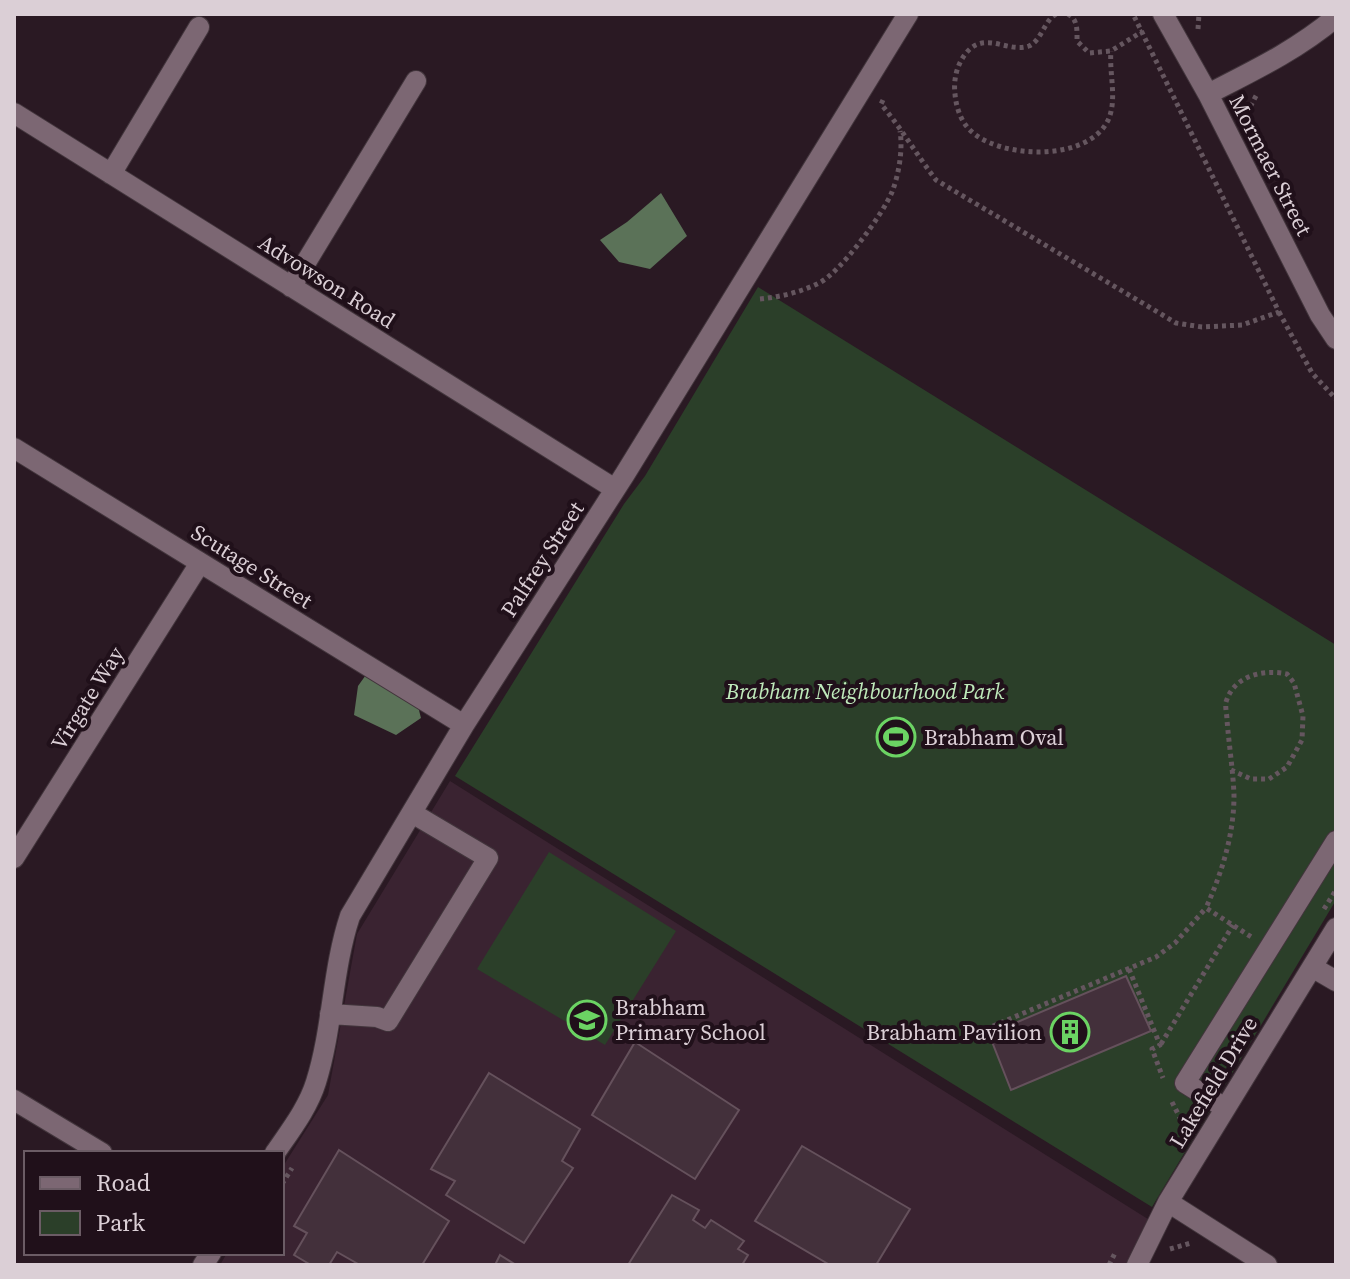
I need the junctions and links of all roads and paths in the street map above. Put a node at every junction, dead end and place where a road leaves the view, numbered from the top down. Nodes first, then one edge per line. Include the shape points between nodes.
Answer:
1 (908, 14) edge
2 (1056, 14) edge
3 (1068, 14) edge
4 (1133, 14) edge
5 (1163, 14) edge
6 (1199, 14) edge
7 (1336, 17) edge
8 (199, 27) dead end
9 (1143, 31) junction
10 (1198, 33) dead end
11 (1111, 51) junction
12 (416, 81) dead end
13 (889, 91) dead end
14 (1208, 94) junction
15 (881, 104) junction
16 (873, 110) dead end
17 (14, 113) edge
18 (900, 126) junction
19 (111, 174) junction
20 (291, 287) junction
21 (758, 287) dead end
22 (1279, 312) junction
23 (1336, 339) edge
24 (1336, 399) edge
25 (14, 448) edge
26 (615, 489) junction
27 (200, 563) junction
28 (464, 725) junction
29 (1231, 770) junction
30 (412, 813) junction
31 (1336, 841) edge
32 (14, 858) edge
33 (1206, 908) junction
34 (1233, 925) junction
35 (1336, 928) edge
36 (1269, 949) junction
37 (1312, 967) junction
38 (1129, 969) junction
39 (1336, 981) edge
40 (330, 1014) junction
41 (993, 1026) dead end
42 (1160, 1045) junction
43 (1167, 1088) dead end
44 (1171, 1099) dead end
45 (14, 1100) edge
46 (1225, 1108) junction
47 (1189, 1125) dead end
48 (99, 1151) edge
49 (276, 1151) edge
50 (299, 1158) dead end
51 (284, 1181) edge
52 (1168, 1202) junction
53 (1198, 1243) dead end
54 (1165, 1251) dead end
55 (1137, 1265) edge
56 (1267, 1265) edge

1 - 26 street, Palfrey Street
2 - 11 path via 1028,46 993,42 979,44 965,55 954,84 957,107 970,130 1021,151 1069,149 1092,140 1112,108
3 - 11 path via 1082,47 1089,53
4 - 9 path
5 - 14 street, Mormaer Street
6 - 10 path
7 - 14 street via 1270,63
8 - 19 street
9 - 11 path
9 - 22 path
12 - 20 street
13 - 15 path
14 - 23 street, Mormaer Street
15 - 16 path
15 - 18 path
17 - 19 street, Advowson Road
18 - 21 path via 902,145 892,192 858,246 822,282 780,297 751,299
18 - 22 path via 936,180 1176,323 1242,325
19 - 20 street, Advowson Road
20 - 26 street, Advowson Road
22 - 24 path via 1312,373
25 - 27 street, Scutage Street
26 - 28 street, Palfrey Street
27 - 28 street, Scutage Street
27 - 32 street, Virgate Way
28 - 30 street, Palfrey Street
29 - 29 path via 1226,702 1251,675 1269,670 1287,674 1303,716 1302,740 1287,767 1269,779 1251,779
29 - 33 path via 1231,838
30 - 40 street, Palfrey Street via 350,916
30 - 40 street via 488,858 388,1021
31 - 36 street
33 - 34 path
33 - 38 path via 1175,943
34 - 36 path
34 - 42 path
35 - 37 street, Lakefield Drive
36 - 46 street via 1185,1083
37 - 39 street
37 - 46 street, Lakefield Drive
38 - 41 path
38 - 42 path
40 - 49 street, Palfrey Street via 316,1083
42 - 43 path via 1152,1049
44 - 47 path
45 - 48 street
46 - 52 street, Lakefield Drive
50 - 51 path
52 - 55 street, Lakefield Drive
52 - 56 street
53 - 54 path

